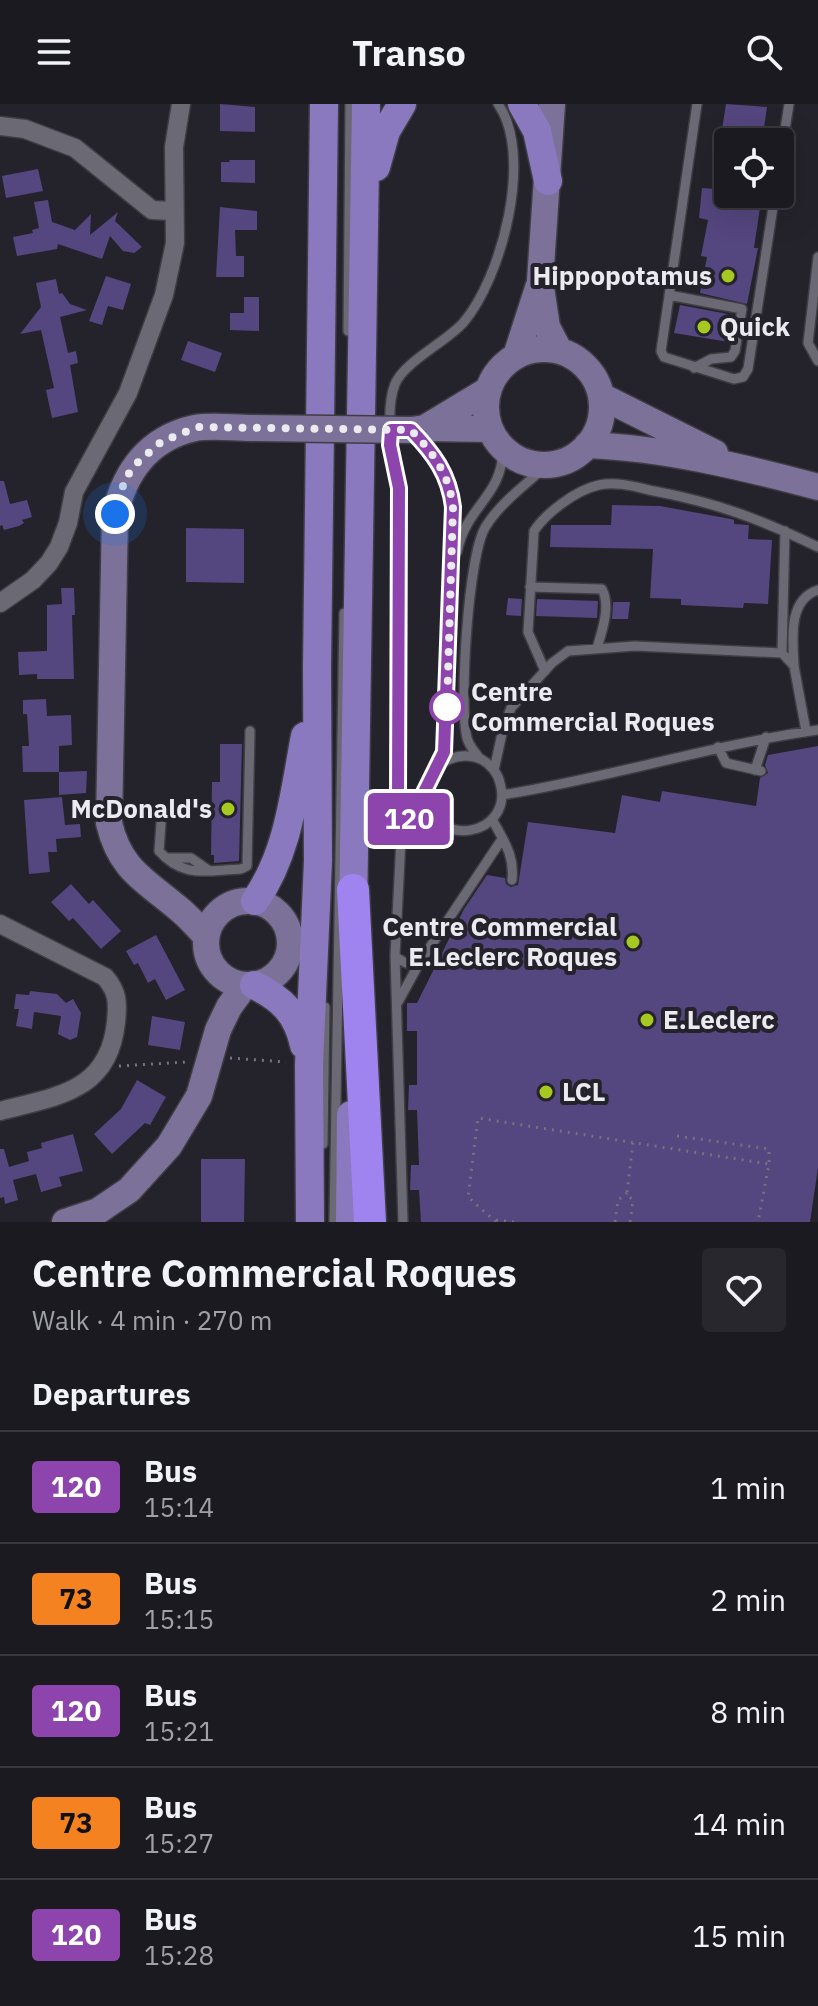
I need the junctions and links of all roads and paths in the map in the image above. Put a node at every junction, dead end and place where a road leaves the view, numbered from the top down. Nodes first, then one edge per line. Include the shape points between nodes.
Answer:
1 (181, 104) edge
2 (324, 104) edge
3 (350, 104) edge
4 (366, 104) edge
5 (402, 104) edge
6 (415, 104) edge
7 (498, 104) edge
8 (522, 104) edge
9 (697, 104) edge
10 (789, 104) edge
11 (551, 105) edge
12 (0, 126) edge
13 (785, 128) edge
14 (381, 149) junction
15 (548, 181) junction
16 (773, 208) edge
17 (173, 211) junction
18 (818, 257) edge
19 (365, 267) junction
20 (540, 281) junction
21 (669, 295) junction
22 (348, 347) dead end
23 (559, 350) junction
24 (516, 356) junction
25 (818, 361) edge
26 (694, 368) junction
27 (488, 390) junction
28 (601, 396) junction
29 (332, 420) dead end
30 (347, 422) dead end
31 (418, 429) junction
32 (332, 436) dead end
33 (347, 438) dead end
34 (497, 439) junction
35 (587, 445) junction
36 (547, 465) junction
37 (747, 469) junction
38 (818, 487) edge
39 (785, 531) junction
40 (818, 547) edge
41 (453, 573) junction
42 (530, 587) junction
43 (818, 590) edge
44 (0, 603) edge
45 (344, 606) dead end
46 (597, 648) junction
47 (782, 653) junction
48 (794, 666) junction
49 (317, 669) junction
50 (545, 671) junction
51 (818, 730) edge
52 (250, 731) dead end
53 (806, 731) junction
54 (766, 737) junction
55 (329, 744) dead end
56 (718, 747) junction
57 (480, 759) junction
58 (437, 767) junction
59 (494, 770) junction
60 (426, 790) junction
61 (502, 795) junction
62 (492, 819) junction
63 (161, 823) dead end
64 (401, 839) junction
65 (502, 839) junction
66 (512, 880) dead end
67 (146, 883) junction
68 (353, 890) junction
69 (255, 901) junction
70 (223, 908) junction
71 (0, 924) edge
72 (326, 931) dead end
73 (206, 936) junction
74 (395, 956) junction
75 (422, 959) junction
76 (214, 969) junction
77 (249, 985) junction
78 (325, 993) dead end
79 (398, 1002) junction
80 (218, 1030) junction
81 (309, 1064) junction
82 (0, 1111) edge
83 (677, 1136) dead end
84 (633, 1143) junction
85 (323, 1148) dead end
86 (769, 1164) junction
87 (627, 1193) junction
88 (99, 1216) edge
89 (496, 1221) edge
90 (65, 1222) edge
91 (310, 1222) edge
92 (334, 1222) edge
93 (350, 1222) edge
94 (370, 1222) edge
95 (403, 1222) edge
96 (514, 1222) edge
97 (615, 1222) edge
98 (630, 1222) edge
99 (758, 1222) edge

1 - 17 street
2 - 49 main road
3 - 22 lane
4 - 19 main road
5 - 14 main road
6 - 14 lane
7 - 64 lane via 511,129 514,151 500,253 484,294 462,324 404,371 393,393 390,445 399,488
8 - 15 main road via 537,131
9 - 21 lane
10 - 13 lane
11 - 15 street
12 - 17 street via 25,129 75,148 152,210
14 - 19 main road
15 - 20 street
16 - 26 lane via 748,369 734,379
17 - 44 street via 172,269 128,393 74,492 64,536 49,563
18 - 25 lane via 808,343
19 - 68 main road
20 - 23 street via 547,327
20 - 24 street
21 - 26 lane via 661,351 671,361
21 - 26 lane via 742,309 731,357
23 - 24 street via 530,350
23 - 28 street via 587,367
24 - 27 street via 494,376
27 - 31 street
27 - 34 street via 486,410
28 - 35 street via 602,413
28 - 37 street
29 - 32 lane
30 - 33 lane
31 - 34 street
31 - 41 lane via 448,480
31 - 67 street, bridge via 197,427 161,442 125,479 115,514 109,823 121,858
34 - 36 street via 531,464
34 - 41 lane via 503,466 494,490 464,528
35 - 36 street via 562,462
35 - 37 street via 628,447
36 - 57 lane via 497,512 477,546 464,705 467,736
37 - 38 street
39 - 40 lane
39 - 42 lane via 698,499 599,485 541,521 534,531
39 - 47 lane
41 - 58 lane via 444,752
42 - 46 lane via 602,589 606,596
42 - 50 lane via 528,632
43 - 48 lane via 803,601 793,619
45 - 92 lane
46 - 47 lane
46 - 50 lane via 568,651
47 - 48 lane
48 - 53 lane
49 - 69 main road via 288,827 274,871
49 - 81 main road via 318,861
50 - 59 lane via 511,708
51 - 53 lane
52 - 63 lane via 247,866 184,870 159,851
53 - 54 lane
54 - 56 lane
54 - 56 lane via 758,770 726,763
55 - 72 lane
56 - 61 lane
57 - 58 lane via 457,756
57 - 59 lane
58 - 60 lane
59 - 61 lane
60 - 62 lane via 431,813 449,829 472,831
60 - 64 lane
61 - 62 lane
62 - 65 lane
64 - 74 lane
65 - 66 lane via 514,865
65 - 75 lane
67 - 70 street via 183,900
67 - 73 street
68 - 93 main road
68 - 94 highway
69 - 70 street
69 - 77 street via 283,919 290,942 283,966 265,981
70 - 73 street
71 - 82 street via 105,977 118,1001 115,1033 103,1066 87,1083
73 - 76 street
74 - 75 lane via 409,964
74 - 79 lane
75 - 79 lane
76 - 77 street via 230,981
76 - 80 street
77 - 80 street
77 - 81 main road via 290,1009
78 - 85 lane
79 - 95 lane
80 - 88 street via 199,1096 169,1146
81 - 91 main road
83 - 86 path via 769,1149
84 - 86 path
84 - 87 path
84 - 89 path via 478,1118 468,1197
86 - 99 path
87 - 97 path via 618,1200
87 - 98 path via 633,1201
88 - 90 street
89 - 96 path

